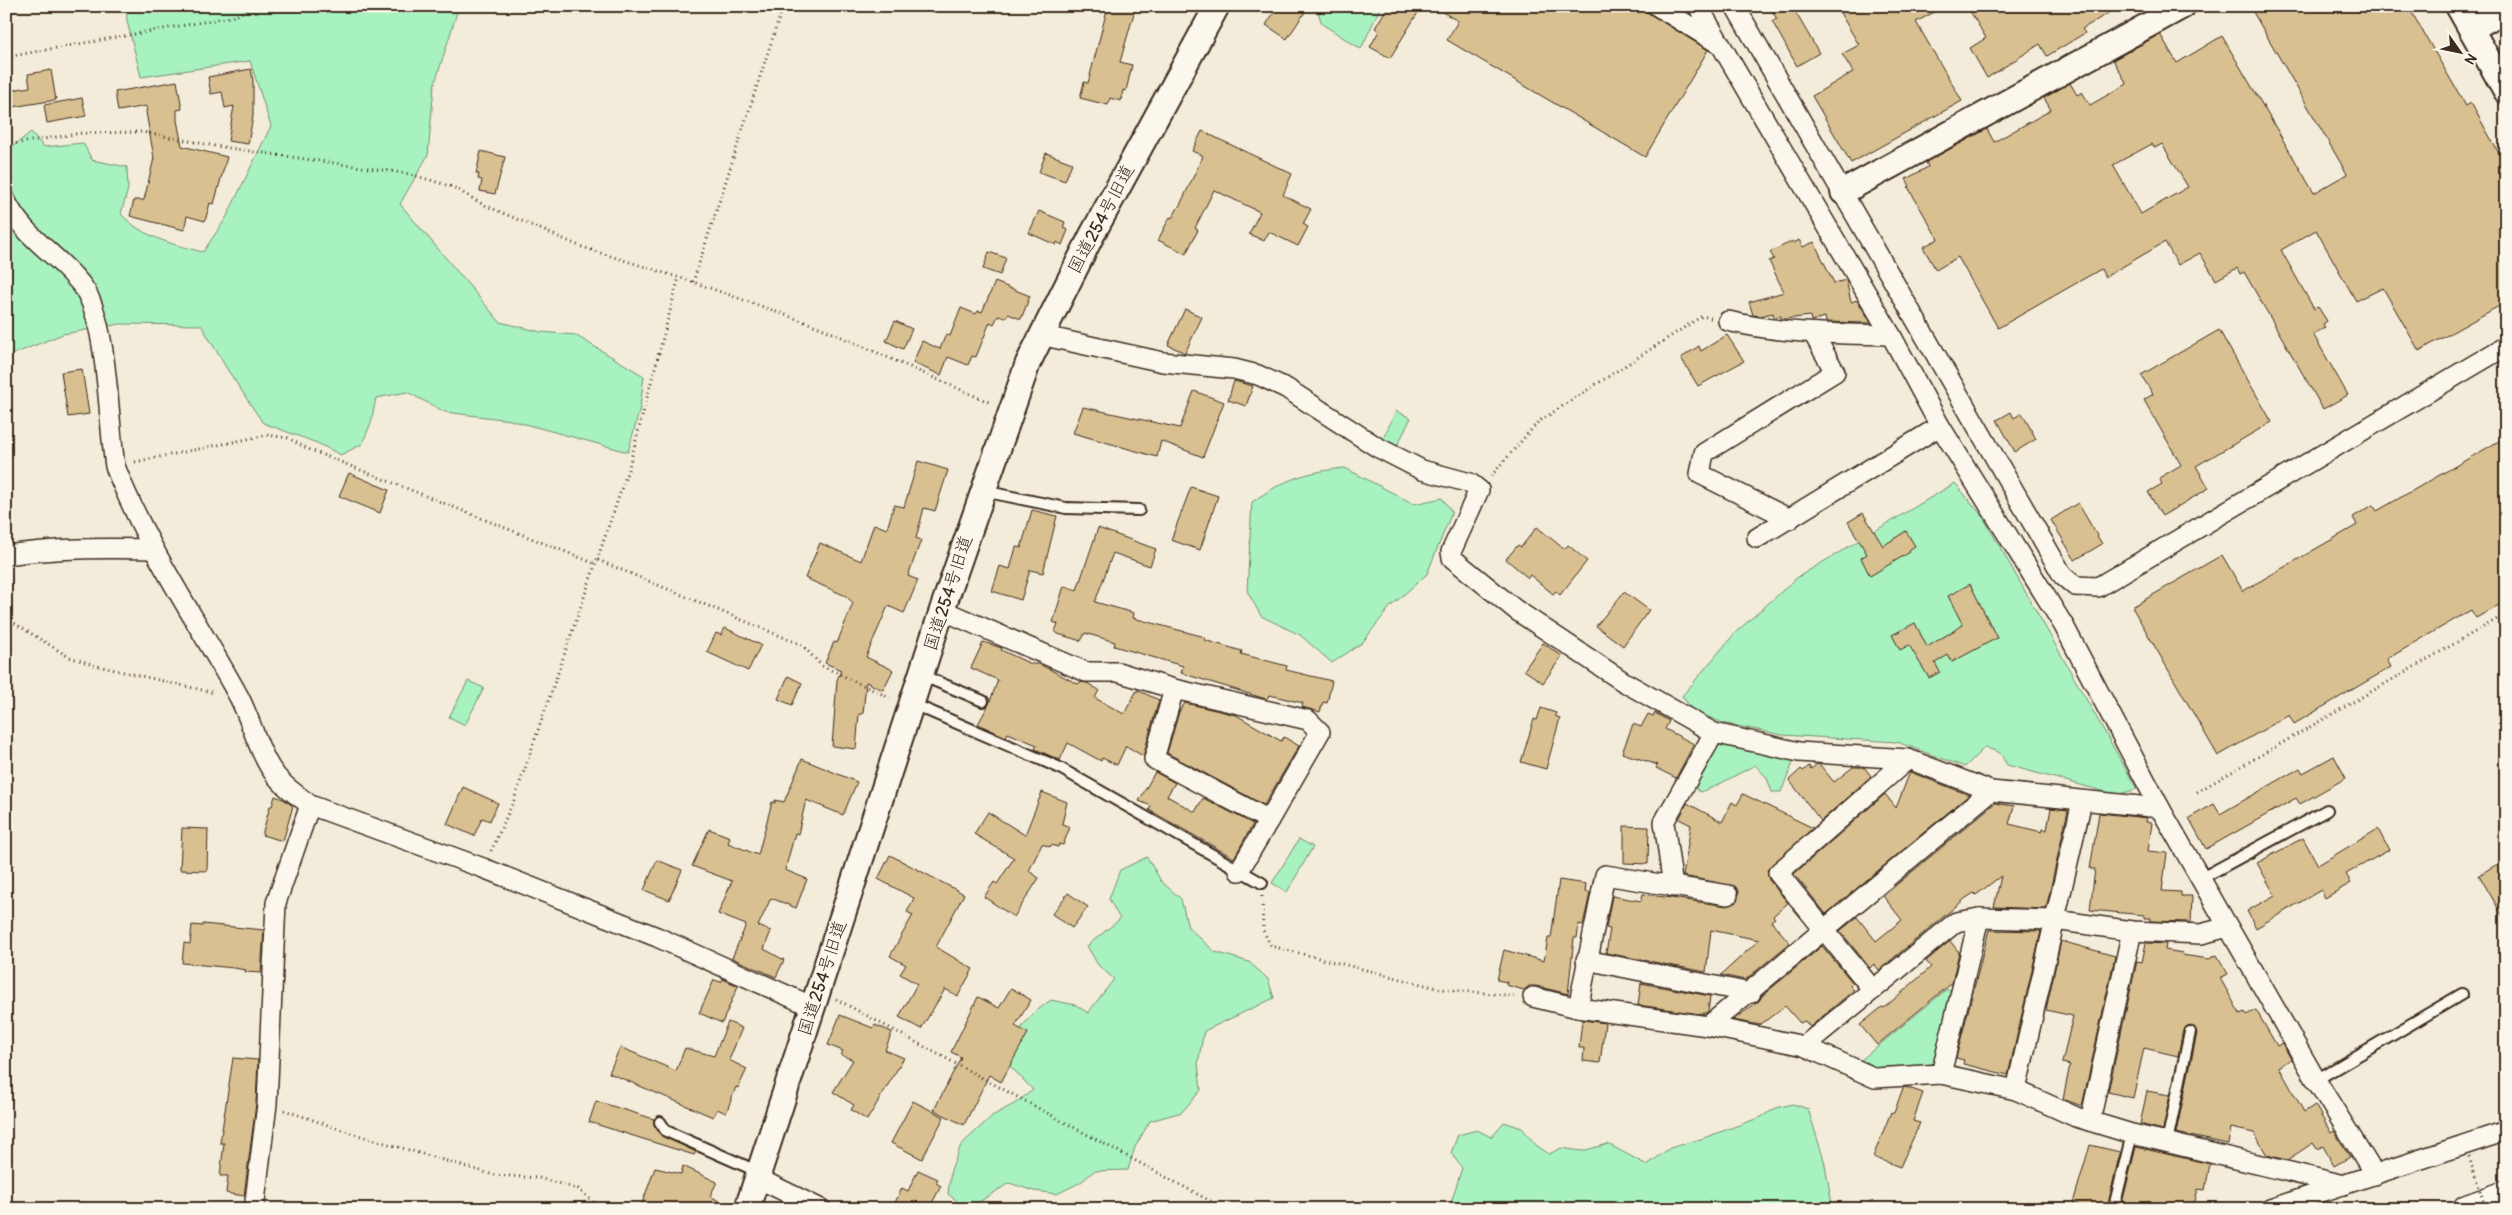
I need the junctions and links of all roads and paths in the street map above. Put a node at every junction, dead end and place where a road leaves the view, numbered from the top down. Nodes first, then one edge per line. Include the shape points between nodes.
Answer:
1 (251, 6) edge
2 (783, 6) edge
3 (1217, 6) edge
4 (1657, 6) edge
5 (1698, 6) edge
6 (1735, 6) edge
7 (2183, 6) edge
8 (2458, 6) edge
9 (2506, 9) edge
10 (2471, 29) junction
11 (1720, 44) junction
12 (6, 57) edge
13 (2506, 91) edge
14 (6, 145) edge
15 (1843, 192) junction
16 (6, 201) edge
17 (1814, 207) junction
18 (679, 277) junction
19 (693, 282) junction
20 (1728, 322) joint
21 (1814, 333) junction
22 (1040, 335) junction
23 (1891, 336) junction
24 (2506, 346) edge
25 (1010, 411) junction
26 (1940, 426) junction
27 (115, 466) junction
28 (1479, 490) junction
29 (982, 491) junction
30 (1139, 510) dead end
31 (1790, 519) junction
32 (1757, 538) dead end
33 (152, 548) junction
34 (6, 555) edge
35 (597, 562) junction
36 (942, 610) junction
37 (2506, 614) edge
38 (6, 618) edge
39 (921, 676) junction
40 (1174, 689) junction
41 (240, 698) junction
42 (983, 701) dead end
43 (913, 704) junction
44 (1714, 733) junction
45 (1908, 758) junction
46 (1991, 791) junction
47 (2197, 792) dead end
48 (2082, 801) junction
49 (310, 805) junction
50 (2160, 808) junction
51 (2327, 810) dead end
52 (1270, 820) junction
53 (483, 868) junction
54 (1240, 871) junction
55 (2200, 879) junction
56 (1262, 883) joint
57 (1673, 887) junction
58 (1728, 895) dead end
59 (1979, 918) junction
60 (2055, 920) junction
61 (2228, 927) junction
62 (1823, 930) junction
63 (2132, 931) junction
64 (1586, 960) junction
65 (1873, 990) junction
66 (1751, 993) junction
67 (2462, 994) dead end
68 (1533, 997) joint
69 (816, 998) junction
70 (1578, 1008) junction
71 (1708, 1026) junction
72 (2190, 1032) dead end
73 (1804, 1046) junction
74 (1941, 1074) junction
75 (2316, 1080) junction
76 (2016, 1090) junction
77 (267, 1104) junction
78 (2090, 1121) junction
79 (660, 1122) dead end
80 (2506, 1131) edge
81 (2132, 1134) junction
82 (2167, 1142) junction
83 (2469, 1158) dead end
84 (758, 1175) junction
85 (2375, 1175) junction
86 (2344, 1185) junction
87 (2506, 1195) edge
88 (254, 1209) edge
89 (602, 1209) edge
90 (747, 1209) edge
91 (821, 1209) edge
92 (1225, 1209) edge
93 (2119, 1209) edge
94 (2270, 1209) edge
95 (2467, 1209) edge
96 (2486, 1209) edge

1 - 12 path via 236,16
2 - 19 path
3 - 22 street, 国道254号旧道
4 - 11 street
5 - 11 street
6 - 15 street
7 - 15 street
8 - 10 street
9 - 10 street
10 - 13 street
11 - 17 street
14 - 18 path via 82,133 142,132 215,146 410,174 453,187 482,204 582,247
15 - 17 street
15 - 24 street via 2063,576 2075,586 2098,587
16 - 27 street via 26,230 83,287 96,313
17 - 23 street
18 - 19 path
18 - 35 path via 628,470
19 - 25 path via 819,327
20 - 21 street
20 - 28 path via 1702,316 1538,422
21 - 23 street
21 - 31 street via 1835,372 1704,453 1700,474
22 - 25 street, 国道254号旧道
22 - 28 street via 1163,362 1234,369 1258,375 1286,388 1377,447 1422,470 1470,483
23 - 26 street
25 - 29 street, 国道254号旧道
26 - 31 street
26 - 50 street via 2064,626
27 - 33 street
27 - 35 path via 267,435 288,438 308,449
28 - 44 street via 1451,552 1452,558 1516,610 1599,666
29 - 30 lane via 1066,508
29 - 36 street, 国道254号旧道
31 - 32 street
33 - 34 street via 38,550
33 - 41 street
35 - 43 path via 802,645 822,666 889,697
35 - 53 path via 514,800
36 - 39 street, 国道254号旧道
36 - 40 street via 1086,672 1118,672
37 - 47 path
38 - 41 path via 69,657
39 - 42 lane
39 - 43 street, 国道254号旧道
40 - 52 street via 1154,759
40 - 52 street via 1308,720 1320,732
41 - 49 street via 270,768 281,783
43 - 54 lane via 1058,768
43 - 69 street, 国道254号旧道
44 - 45 street via 1799,752
44 - 57 street via 1664,822
45 - 46 street
45 - 62 street via 1778,873
46 - 48 street
46 - 62 street
48 - 50 street
48 - 60 street
49 - 53 street
49 - 77 street via 276,903
50 - 55 street
51 - 55 lane
52 - 54 street
53 - 69 street
54 - 56 lane
55 - 61 street
56 - 68 path via 1263,930 1271,946 1441,989
57 - 58 street
57 - 64 street via 1604,875
59 - 60 street
59 - 65 street via 1956,922
59 - 74 street
60 - 63 street
60 - 76 street
61 - 63 street via 2201,934
61 - 75 street
62 - 65 street
62 - 66 street
63 - 78 street
64 - 66 street
64 - 70 street
65 - 73 street
66 - 71 street
67 - 75 lane
68 - 70 street
69 - 84 street, 国道254号旧道
69 - 92 path
70 - 71 street
71 - 73 street
72 - 82 lane
73 - 74 street via 1875,1078
74 - 76 street
75 - 85 street
76 - 78 street
77 - 88 street
77 - 89 path via 351,1133 494,1175 539,1178 570,1187
78 - 81 street
79 - 84 lane via 666,1131
80 - 85 street
81 - 82 street
81 - 93 lane via 2114,1207
82 - 86 street
83 - 96 path, bridge
84 - 90 street, 国道254号旧道
84 - 91 street
85 - 86 street
86 - 94 street
87 - 95 highway

